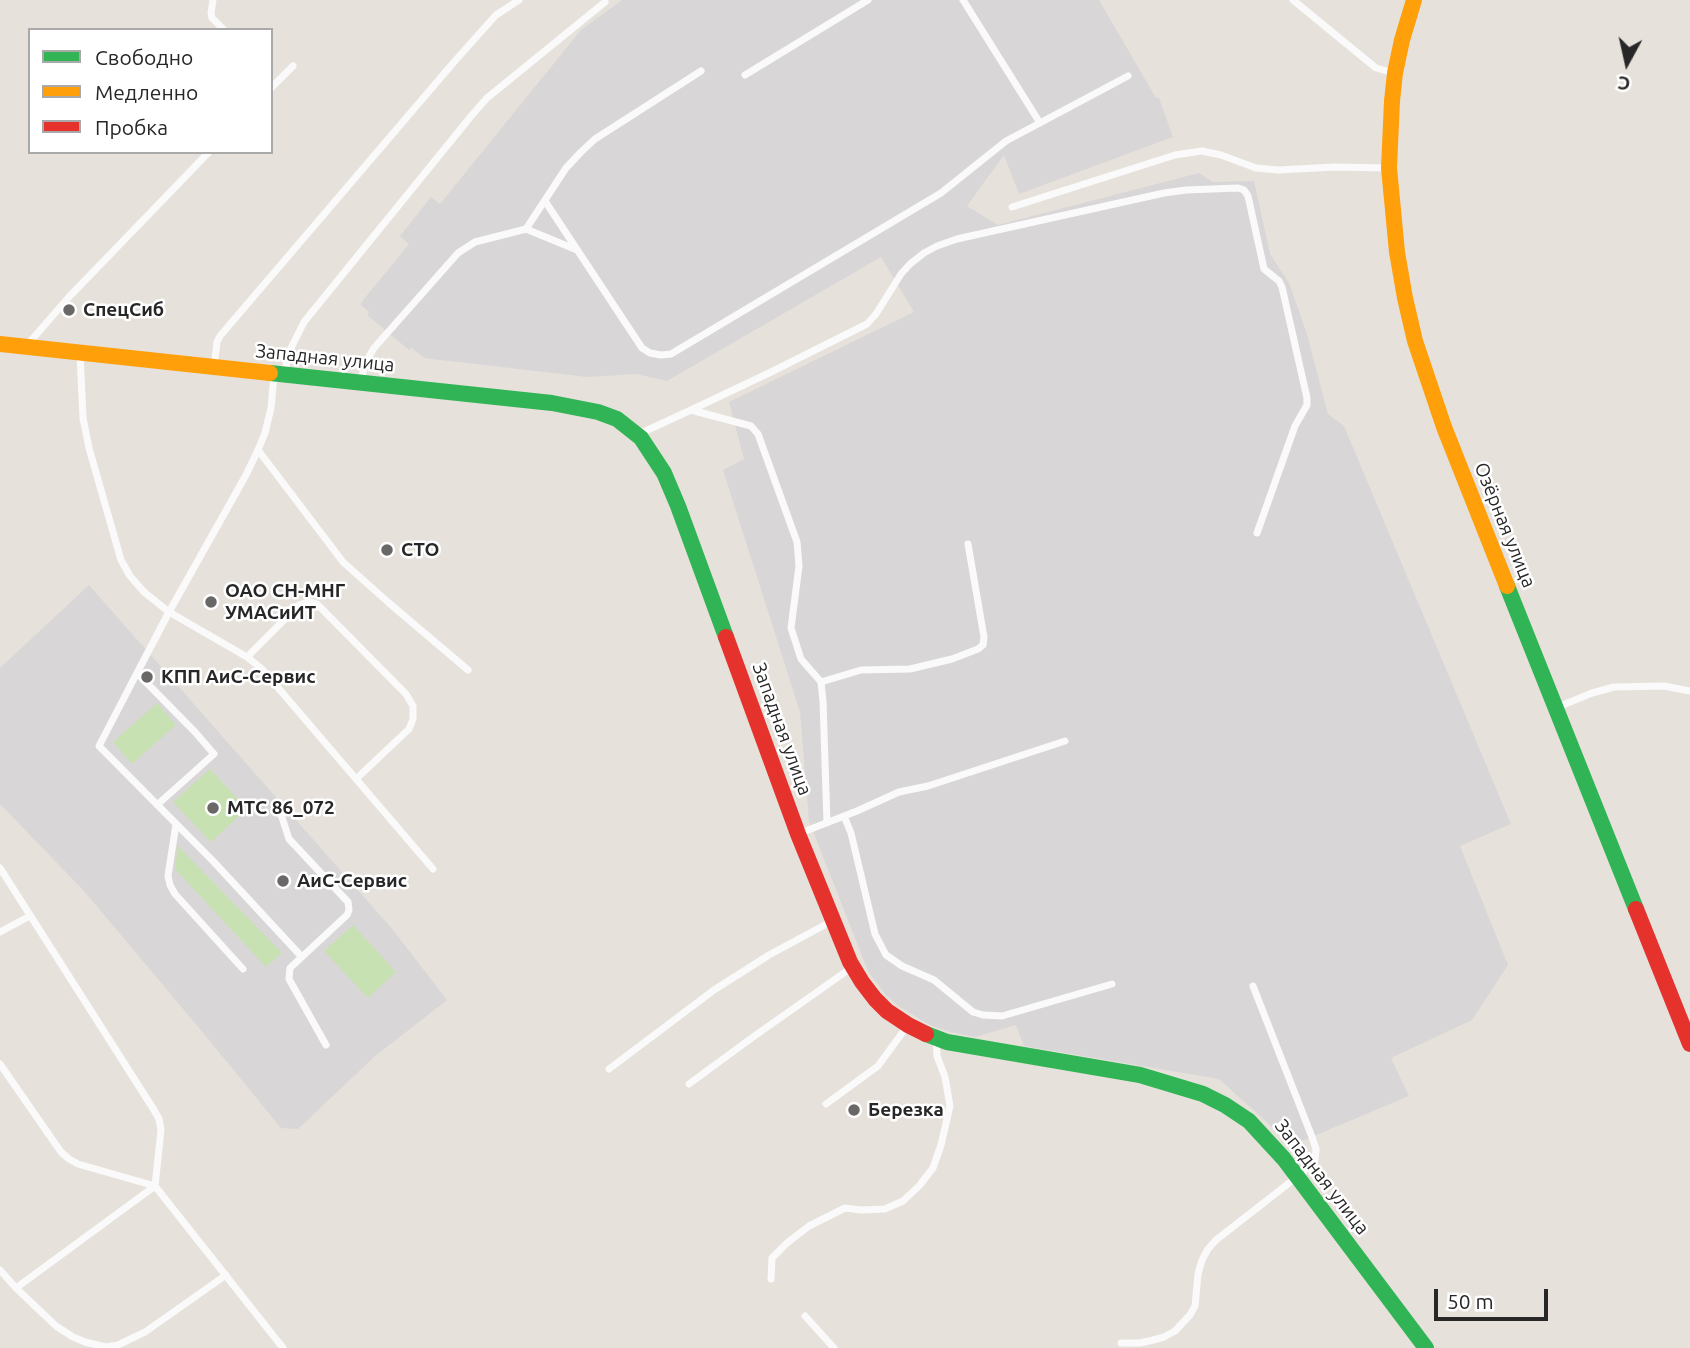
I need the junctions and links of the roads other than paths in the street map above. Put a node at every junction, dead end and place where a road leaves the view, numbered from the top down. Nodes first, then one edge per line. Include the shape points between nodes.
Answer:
1 (213, 0) edge
2 (519, 0) edge
3 (868, 0) edge
4 (964, 0) edge
5 (1293, 0) edge
6 (1414, 0) edge
7 (604, 2) dead end
8 (223, 28) edge
9 (293, 66) dead end
10 (701, 71) dead end
11 (1395, 73) junction
12 (745, 75) dead end
13 (1128, 76) dead end
14 (273, 82) edge
15 (1040, 123) junction
16 (207, 154) edge
17 (1389, 168) junction
18 (545, 201) junction
19 (1012, 207) dead end
20 (526, 229) junction
21 (577, 250) junction
22 (0, 344) edge
23 (25, 347) junction
24 (80, 354) junction
25 (214, 368) junction
26 (279, 374) junction
27 (359, 383) junction
28 (691, 411) junction
29 (637, 435) junction
30 (258, 450) junction
31 (1257, 533) dead end
32 (968, 544) dead end
33 (169, 612) junction
34 (247, 657) junction
35 (468, 670) dead end
36 (137, 673) junction
37 (821, 682) junction
38 (1690, 691) edge
39 (1556, 708) junction
40 (1065, 741) dead end
41 (356, 779) junction
42 (157, 805) junction
43 (279, 808) dead end
44 (844, 817) junction
45 (827, 823) junction
46 (176, 824) junction
47 (799, 834) junction
48 (0, 868) edge
49 (433, 869) dead end
50 (30, 916) junction
51 (833, 921) junction
52 (0, 932) edge
53 (301, 956) junction
54 (853, 967) junction
55 (243, 969) dead end
56 (1112, 984) dead end
57 (1253, 986) dead end
58 (908, 1025) junction
59 (936, 1038) junction
60 (1690, 1044) edge
61 (326, 1045) dead end
62 (0, 1064) edge
63 (609, 1069) dead end
64 (689, 1084) dead end
65 (826, 1104) dead end
66 (1298, 1177) junction
67 (155, 1186) junction
68 (0, 1270) edge
69 (226, 1275) junction
70 (771, 1279) dead end
71 (16, 1287) junction
72 (805, 1317) dead end
73 (1121, 1343) dead end
74 (283, 1348) edge
75 (834, 1348) edge
76 (1426, 1348) edge

1 - 8 lane via 212,18
2 - 25 lane via 496,15 454,62 220,336
3 - 12 lane
4 - 15 lane
5 - 11 lane via 1376,68
6 - 11 street, Озёрная улица
7 - 26 lane via 472,115 304,322
9 - 14 lane
10 - 18 lane via 595,139 566,168
11 - 17 street, Озёрная улица
13 - 15 lane
15 - 21 lane via 1006,141 941,192 671,354 642,348
16 - 23 lane
17 - 19 lane via 1256,168 1202,151 1175,155
17 - 39 street, Озёрная улица via 1397,252 1419,353
18 - 20 lane
18 - 21 lane
20 - 21 lane
20 - 27 lane via 475,242 458,253 374,348
22 - 23 street, Западная улица
23 - 24 street, Западная улица
24 - 25 street, Западная улица
24 - 33 lane via 83,418 121,560 144,592
25 - 26 street, Западная улица
26 - 27 street, Западная улица
26 - 30 lane
27 - 29 street, Западная улица via 573,406 617,419
28 - 29 lane
28 - 31 lane via 867,324 901,274 937,246 1164,193 1238,188 1248,196 1264,269 1282,287 1307,398
28 - 37 lane via 751,426 758,434 797,542 799,566 791,628 800,659
29 - 47 street, Западная улица via 658,463 678,506
30 - 33 lane
30 - 35 lane via 343,562
32 - 37 lane via 983,645 952,659 910,669 861,670
33 - 34 lane
33 - 36 lane
34 - 41 lane
34 - 41 lane via 299,605 310,602 406,694 413,706 410,729
36 - 42 lane via 99,746
36 - 42 lane via 214,754
37 - 45 lane
38 - 39 lane via 1664,686 1614,687
39 - 60 street, Озёрная улица
40 - 44 lane via 899,792
41 - 49 lane
42 - 46 lane
43 - 53 lane via 289,839 348,902 347,915
44 - 45 lane
44 - 56 lane via 875,934 886,955 945,987 973,1012 1011,1015
45 - 47 lane
46 - 53 lane
46 - 55 lane via 170,885
47 - 51 street, Западная улица
48 - 50 lane
50 - 52 lane
50 - 67 lane via 159,1119
51 - 54 street, Западная улица
51 - 63 lane via 714,990
53 - 61 lane via 290,968 289,979
54 - 58 street, Западная улица via 875,999
54 - 64 lane
57 - 66 lane via 1316,1149 1311,1166
58 - 59 street, Западная улица
58 - 65 lane via 878,1066
59 - 66 street, Западная улица via 1140,1075 1203,1094 1249,1121
59 - 70 lane via 950,1106 933,1168 903,1200 885,1209 845,1208 809,1226 772,1258
62 - 67 lane via 69,1159
66 - 73 lane via 1208,1249 1198,1274 1195,1306 1175,1331 1140,1343
66 - 76 street, Западная улица
67 - 69 lane
67 - 71 lane
68 - 71 lane
69 - 71 lane via 145,1332 106,1347 65,1331
69 - 74 lane
72 - 75 lane

